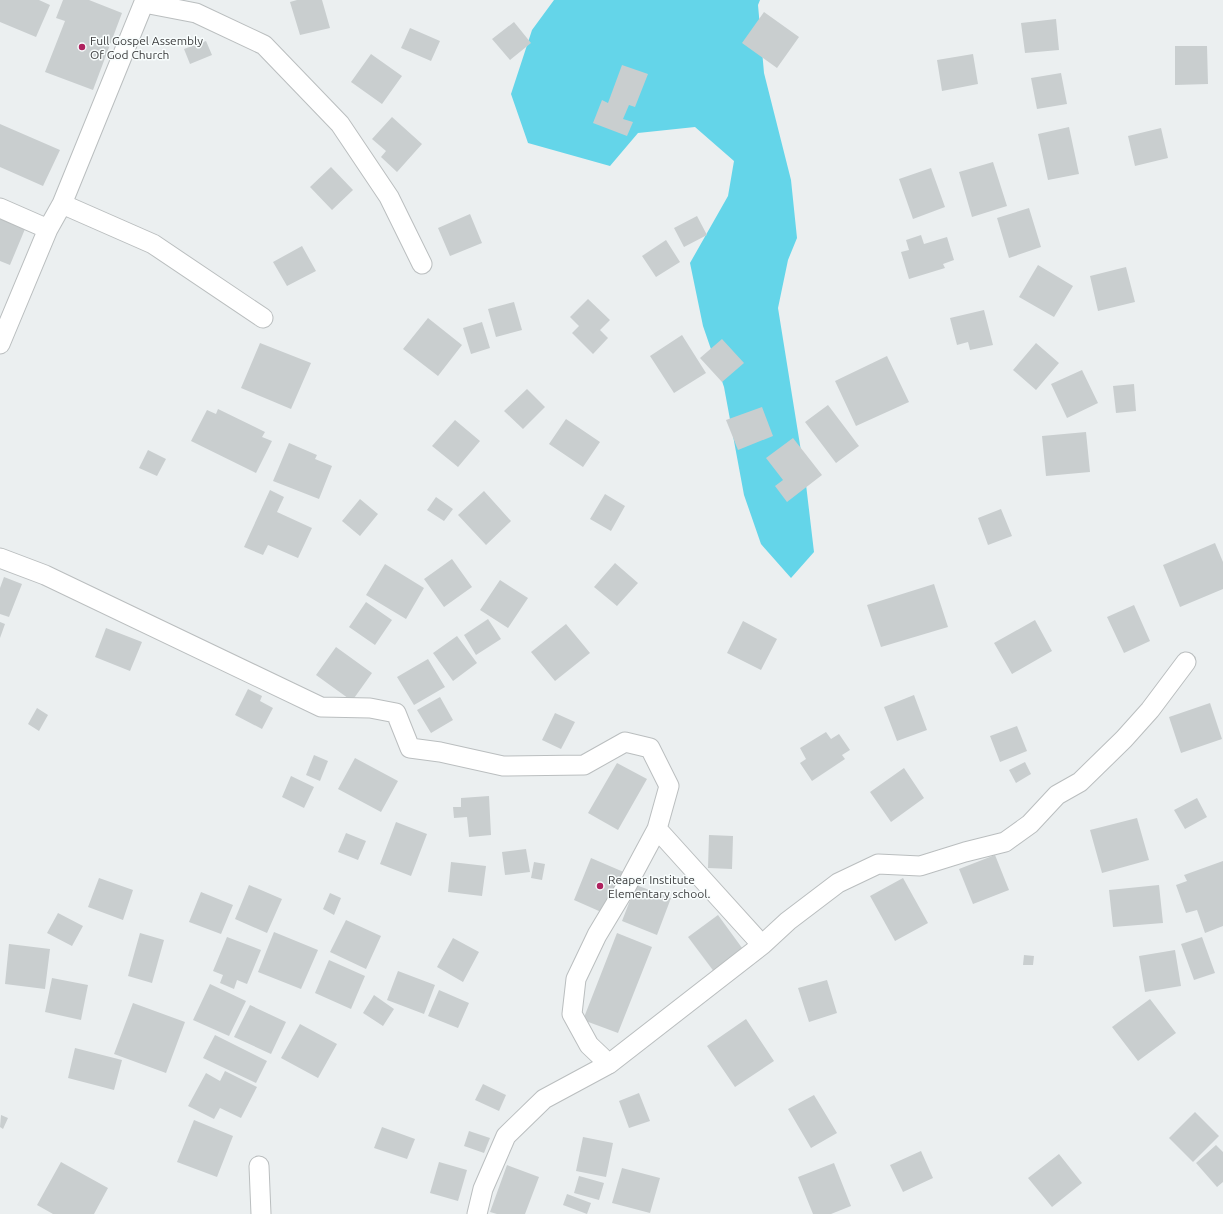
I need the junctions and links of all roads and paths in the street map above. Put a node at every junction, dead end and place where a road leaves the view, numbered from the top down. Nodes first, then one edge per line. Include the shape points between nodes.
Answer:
1 (144, 1) edge
2 (62, 204) junction
3 (0, 208) edge
4 (48, 229) junction
5 (422, 264) dead end
6 (263, 318) dead end
7 (0, 344) edge
8 (0, 558) edge
9 (1186, 662) dead end
10 (657, 829) junction
11 (762, 946) junction
12 (610, 1064) junction
13 (260, 1166) dead end
14 (261, 1214) edge
15 (477, 1214) edge

1 - 2 street
1 - 5 street via 196,13 264,46 340,124 389,197
2 - 4 street
2 - 6 street via 153,244
3 - 4 street
4 - 7 street
8 - 10 street via 45,575 321,707 370,708 396,713 410,748 503,766 584,765 625,742 650,748 669,786
9 - 11 street via 1150,710 1080,782 1057,795 1030,824 1005,842 920,866 878,864 838,883 788,921
10 - 11 street
10 - 12 street via 597,935 576,980 572,1014 589,1045
11 - 12 street
12 - 15 street via 544,1099 506,1136 483,1190
13 - 14 street

